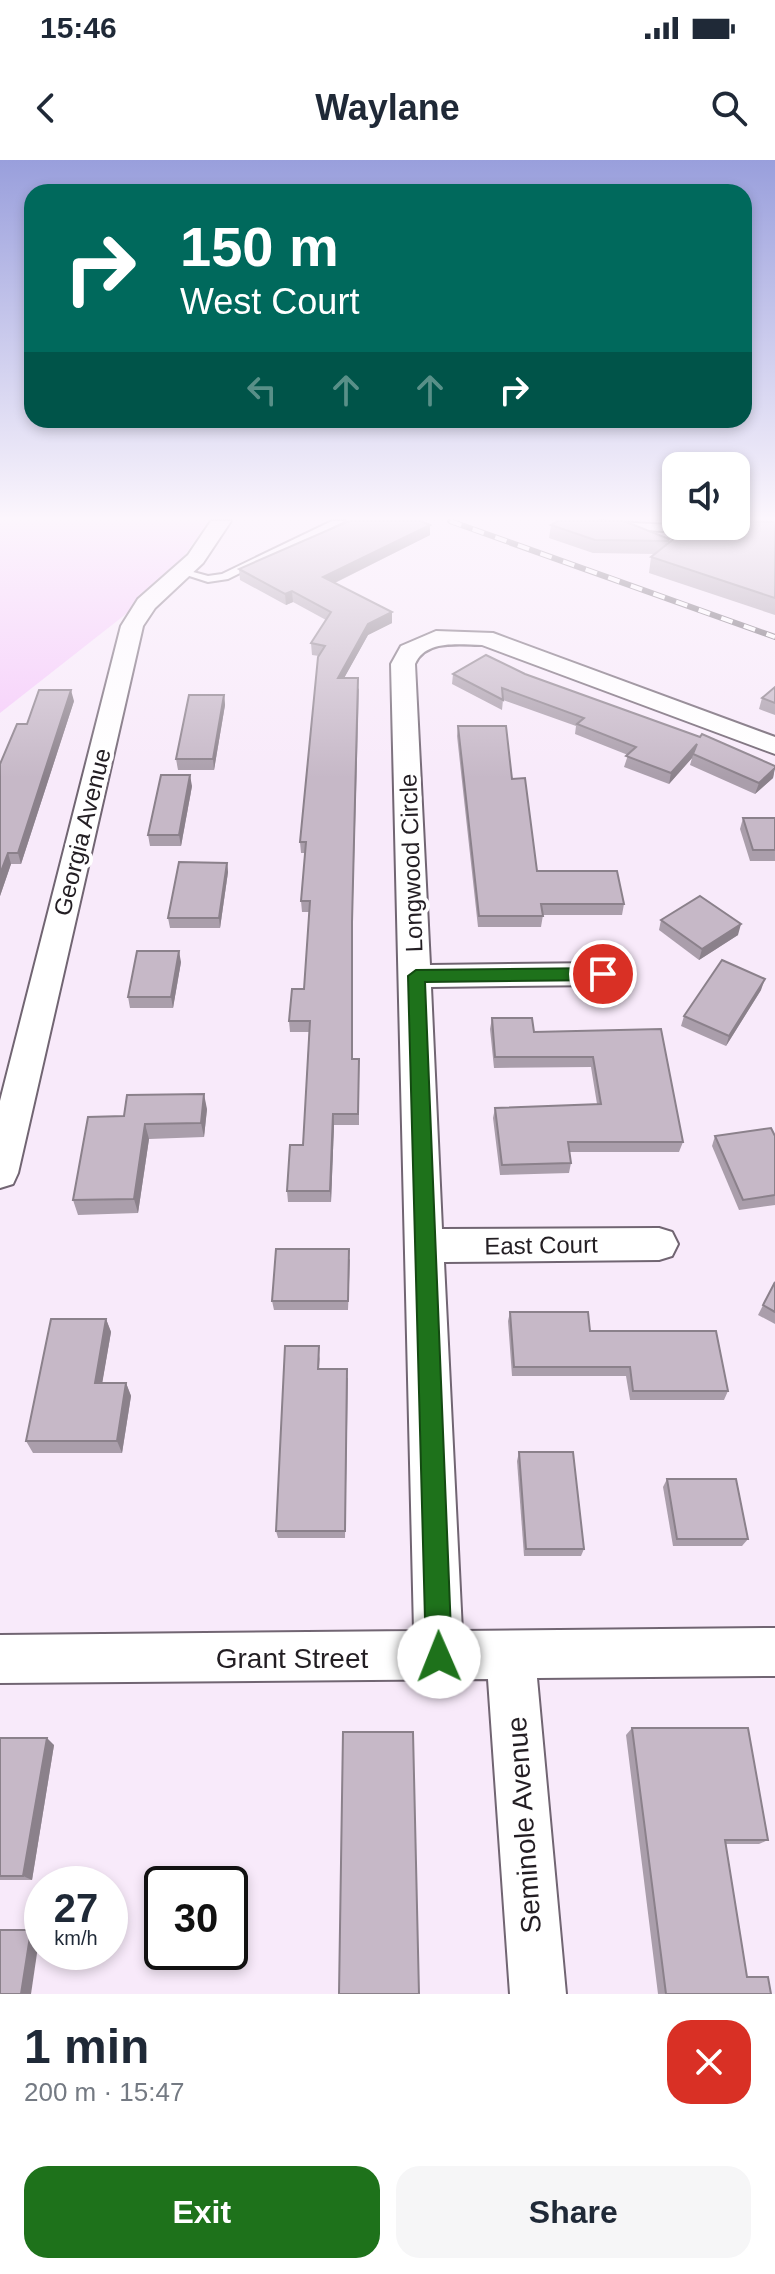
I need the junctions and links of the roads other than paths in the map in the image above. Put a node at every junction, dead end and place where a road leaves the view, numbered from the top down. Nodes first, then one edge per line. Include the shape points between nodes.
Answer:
1 (144, 607) edge
2 (775, 746) edge
3 (603, 974) dead end
4 (416, 976) junction
5 (0, 1173) edge
6 (659, 1244) dead end
7 (424, 1246) junction
8 (775, 1652) edge
9 (511, 1656) junction
10 (439, 1657) junction
11 (0, 1659) edge
12 (538, 1994) edge

1 - 5 street, Georgia Avenue via 132,626
2 - 4 street, Longwood Circle via 505,643 436,638 409,651 403,664
3 - 4 street
4 - 7 street, Longwood Circle
6 - 7 street, East Court
7 - 10 street, Longwood Circle
8 - 9 street, Grant Street
9 - 10 street, Grant Street
9 - 12 street, Seminole Avenue
10 - 11 street, Grant Street

